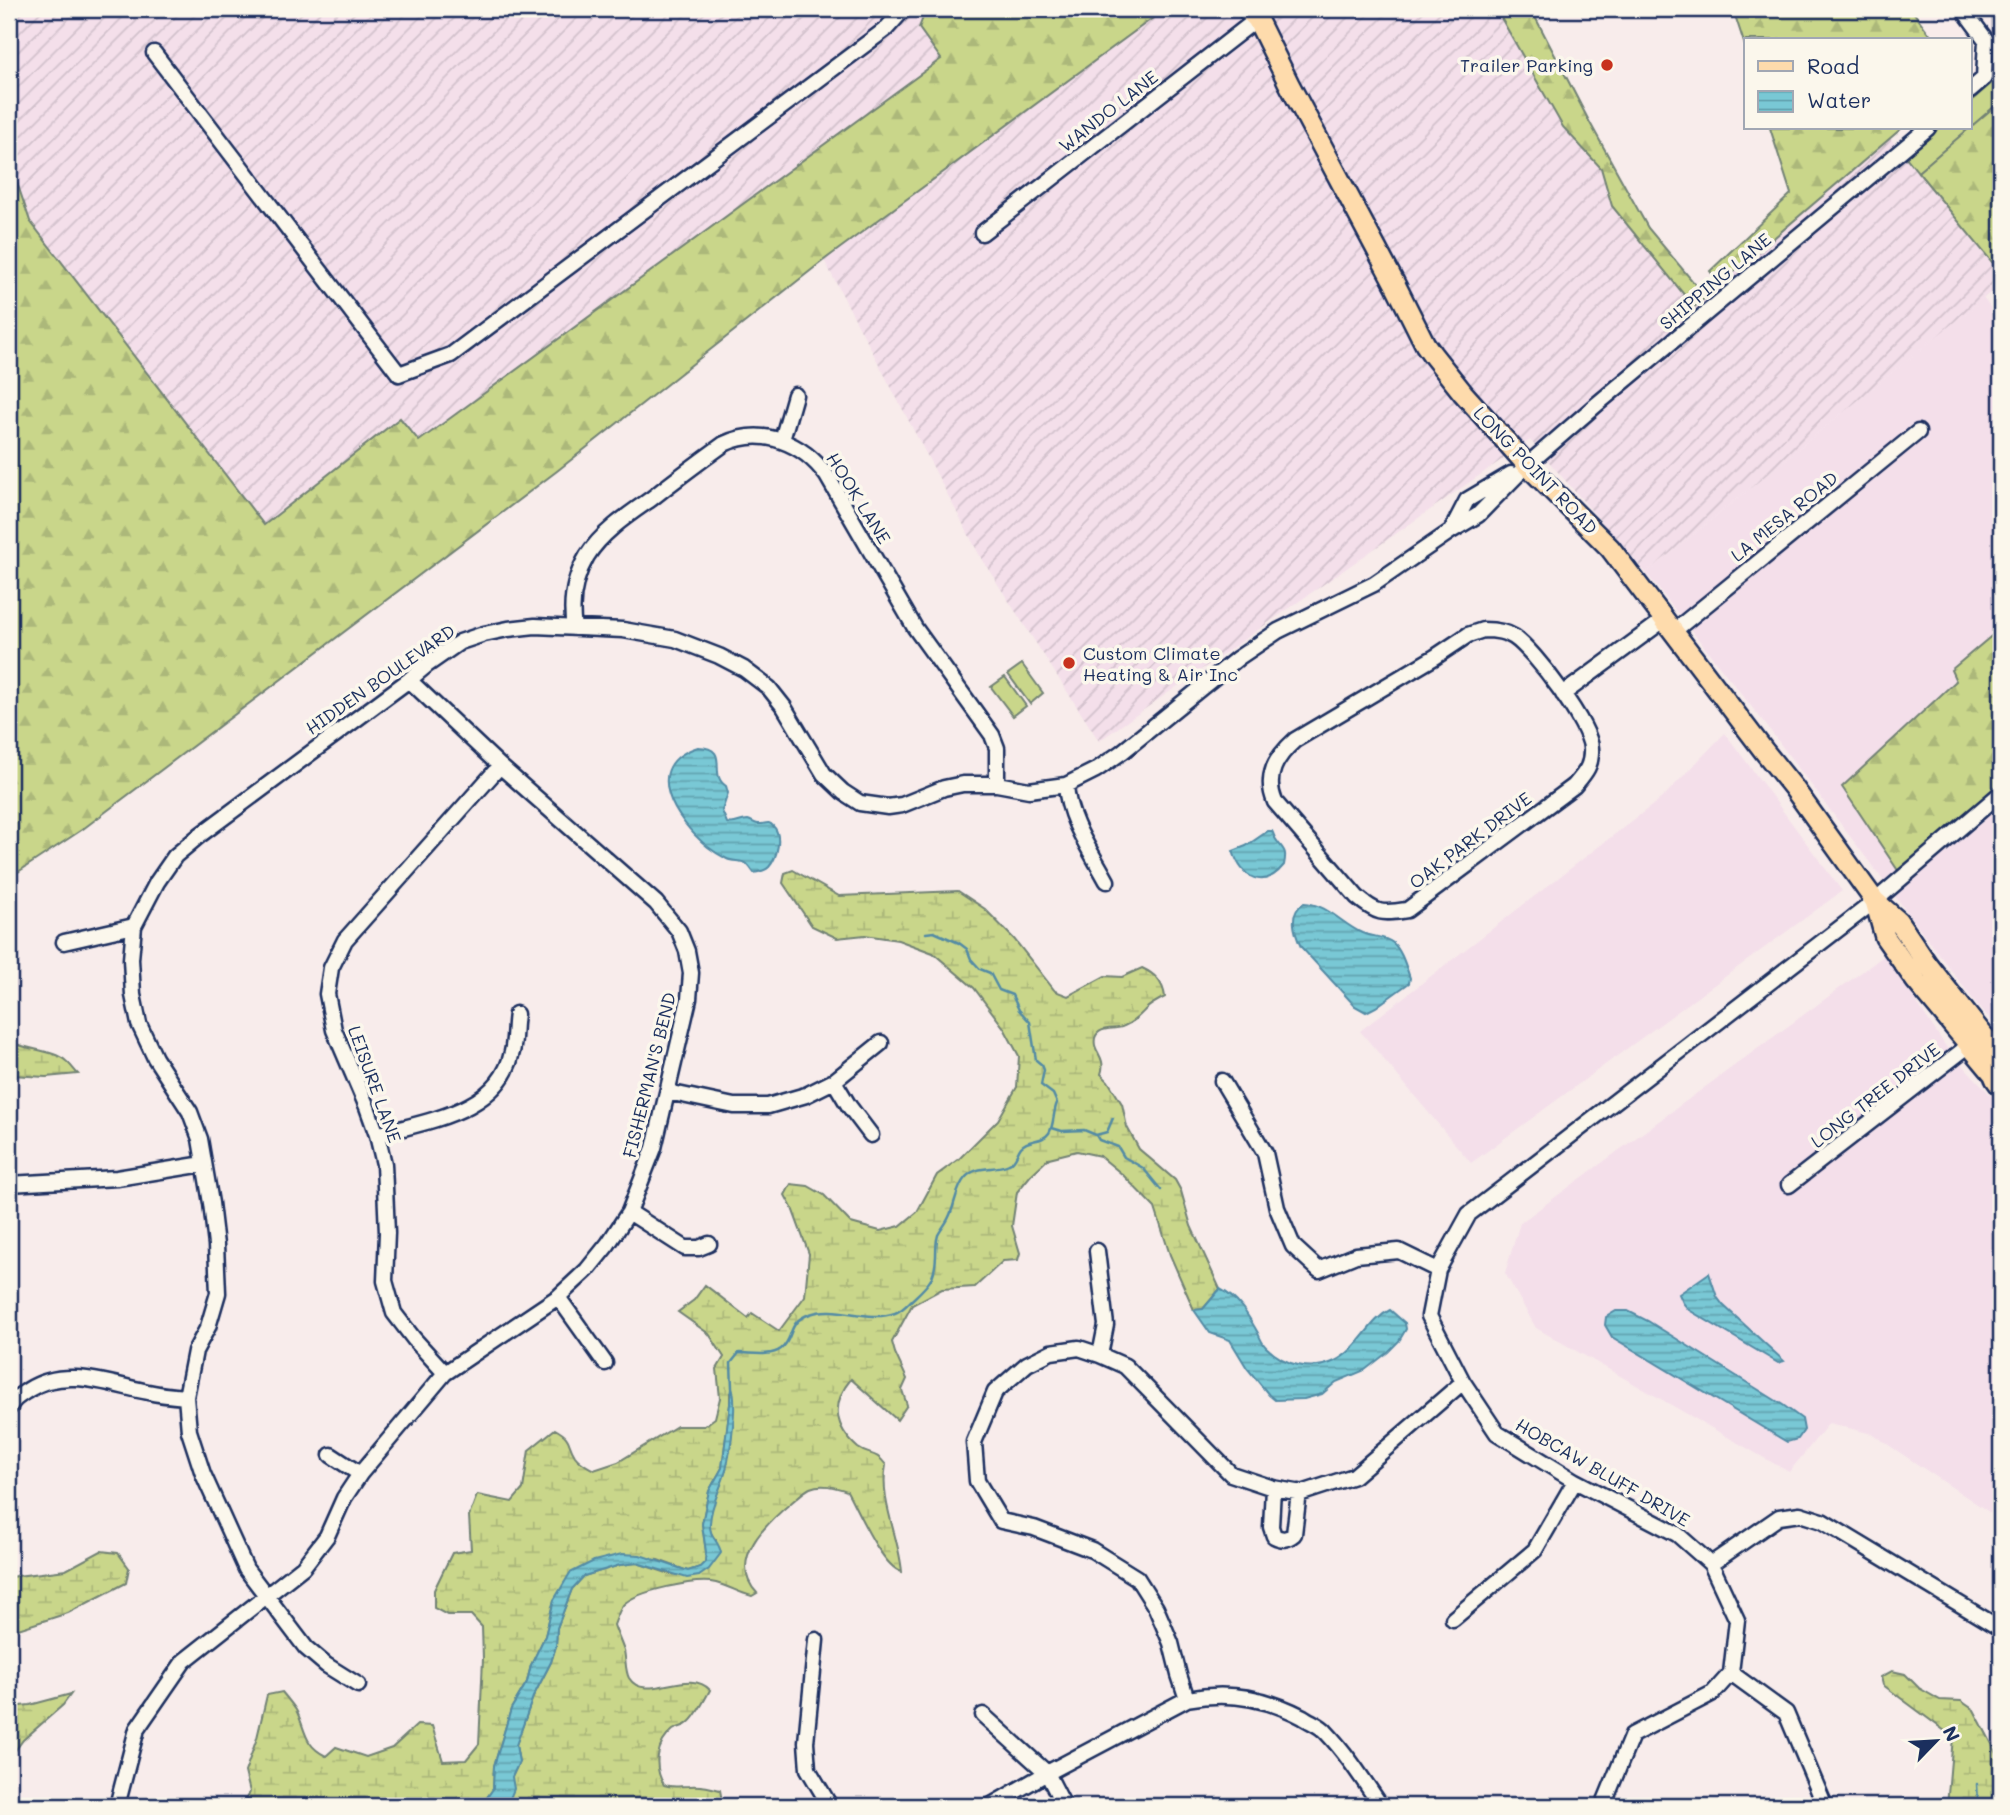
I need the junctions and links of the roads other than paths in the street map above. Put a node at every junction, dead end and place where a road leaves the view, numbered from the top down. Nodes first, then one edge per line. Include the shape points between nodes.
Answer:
1 (904, 9) edge
2 (1963, 9) edge
3 (1252, 14) edge
4 (154, 52) dead end
5 (1972, 88) edge
6 (1926, 130) edge
7 (982, 233) dead end
8 (795, 395) dead end
9 (1918, 432) dead end
10 (782, 440) junction
11 (1527, 465) junction
12 (1669, 625) junction
13 (574, 628) junction
14 (409, 680) junction
15 (1563, 694) junction
16 (500, 766) junction
17 (997, 784) junction
18 (1066, 785) junction
19 (2001, 793) edge
20 (1107, 881) dead end
21 (1875, 901) junction
22 (134, 926) junction
23 (64, 942) dead end
24 (516, 1014) dead end
25 (1976, 1040) junction
26 (881, 1043) dead end
27 (2001, 1054) edge
28 (1222, 1081) dead end
29 (834, 1082) junction
30 (2000, 1082) edge
31 (668, 1092) junction
32 (377, 1135) junction
33 (871, 1135) dead end
34 (204, 1164) junction
35 (9, 1184) edge
36 (1790, 1185) dead end
37 (629, 1212) junction
38 (709, 1244) dead end
39 (1097, 1251) dead end
40 (1437, 1270) junction
41 (558, 1297) junction
42 (1100, 1355) junction
43 (605, 1363) dead end
44 (446, 1373) junction
45 (1462, 1382) junction
46 (186, 1397) junction
47 (9, 1408) edge
48 (331, 1455) dead end
49 (360, 1474) junction
50 (1575, 1481) junction
51 (1273, 1488) junction
52 (1299, 1492) junction
53 (1711, 1564) junction
54 (265, 1597) junction
55 (1453, 1619) dead end
56 (2001, 1629) edge
57 (816, 1640) dead end
58 (1731, 1673) junction
59 (358, 1685) dead end
60 (1187, 1699) junction
61 (984, 1714) dead end
62 (1047, 1773) junction
63 (117, 1806) edge
64 (830, 1806) edge
65 (990, 1806) edge
66 (1064, 1806) edge
67 (1381, 1806) edge
68 (1603, 1806) edge
69 (1825, 1806) edge

1 - 4 street via 876,37 451,355 399,374
2 - 5 street via 1986,40 1983,78
3 - 7 street, WANDO LANE
3 - 11 main road, LONG POINT ROAD via 1425,344
6 - 11 street, SHIPPING LANE
8 - 10 street
9 - 12 street, LA MESA ROAD
10 - 13 street, HOOK LANE via 752,438 724,444 611,529 580,572 573,591
10 - 17 street, HOOK LANE via 817,462 827,476 915,628 992,735 997,748
11 - 12 main road, LONG POINT ROAD via 1610,548
11 - 18 street, HIDDEN BOULEVARD via 1467,500 1451,531 1374,584 1278,631 1122,752
12 - 15 street, LA MESA ROAD
12 - 21 main road, LONG POINT ROAD
13 - 14 street, HIDDEN BOULEVARD via 535,626 484,634 460,642
13 - 17 street, HIDDEN BOULEVARD via 675,639 744,669 784,707 824,774 860,803 888,807 944,788
14 - 16 street, FISHERMAN'S BEND
14 - 22 street, HIDDEN BOULEVARD via 175,856
15 - 15 street, OAK PARK DRIVE via 1589,739 1588,770 1574,786 1407,910 1371,909 1272,796 1273,766 1295,740 1468,635 1500,630 1515,637
16 - 31 street, FISHERMAN'S BEND via 656,903 679,930 691,973
16 - 32 street, LEISURE LANE via 345,940 331,968 327,994 334,1030
17 - 18 street, HIDDEN BOULEVARD via 1029,790
18 - 20 street via 1072,816
19 - 21 street, HOBCAW BLUFF DRIVE
21 - 25 main road, LONG POINT ROAD via 1885,937 1916,981
21 - 40 street, HOBCAW BLUFF DRIVE via 1469,1214
22 - 23 street
22 - 34 street, HIDDEN BOULEVARD via 131,960 139,1024 190,1112
24 - 32 street via 512,1054 500,1079 484,1097 450,1115
25 - 27 main road, LONG POINT ROAD
25 - 30 main road, LONG POINT ROAD
25 - 36 street, LONG TREE DRIVE
26 - 29 street
28 - 40 street via 1265,1153 1277,1208 1293,1246 1319,1270 1356,1255 1399,1251
29 - 31 street via 768,1106 734,1106
29 - 33 street
31 - 37 street, FISHERMAN'S BEND via 654,1148
32 - 44 street, LEISURE LANE via 384,1164 385,1281 394,1313
34 - 35 street via 117,1178
34 - 46 street, HIDDEN BOULEVARD via 218,1293 195,1351
37 - 38 street via 685,1248
37 - 41 street, FISHERMAN'S BEND via 587,1270
39 - 42 street via 1106,1325
40 - 45 street, HOBCAW BLUFF DRIVE via 1429,1316
41 - 43 street
41 - 44 street, FISHERMAN'S BEND
42 - 51 street via 1125,1366 1231,1474
42 - 60 street via 1079,1348 1051,1352 1027,1364 995,1391 974,1442 977,1481 1002,1521 1092,1550 1137,1578 1171,1643
44 - 49 street, FISHERMAN'S BEND
45 - 50 street, HOBCAW BLUFF DRIVE via 1497,1433
45 - 52 street via 1354,1476
46 - 47 street via 73,1377 48,1379 13,1400
46 - 54 street, HIDDEN BOULEVARD via 189,1431 202,1474 246,1569
48 - 49 street
49 - 54 street, FISHERMAN'S BEND via 327,1536 303,1567
50 - 53 street, HOBCAW BLUFF DRIVE via 1677,1534
50 - 55 street via 1535,1550
51 - 52 street
51 - 52 street via 1271,1527 1273,1536 1281,1540 1294,1534
53 - 56 street via 1780,1517 1800,1514 1822,1521
53 - 58 street, HOBCAW BLUFF DRIVE via 1737,1620
54 - 59 street, HIDDEN BOULEVARD via 306,1648
54 - 63 street, FISHERMAN'S BEND via 184,1661 137,1729
57 - 64 street via 806,1742 808,1769
58 - 68 street via 1713,1693 1632,1735
58 - 69 street via 1786,1713
60 - 62 street
60 - 67 street via 1239,1697 1289,1709 1324,1729
61 - 62 street
62 - 65 street
62 - 66 street

